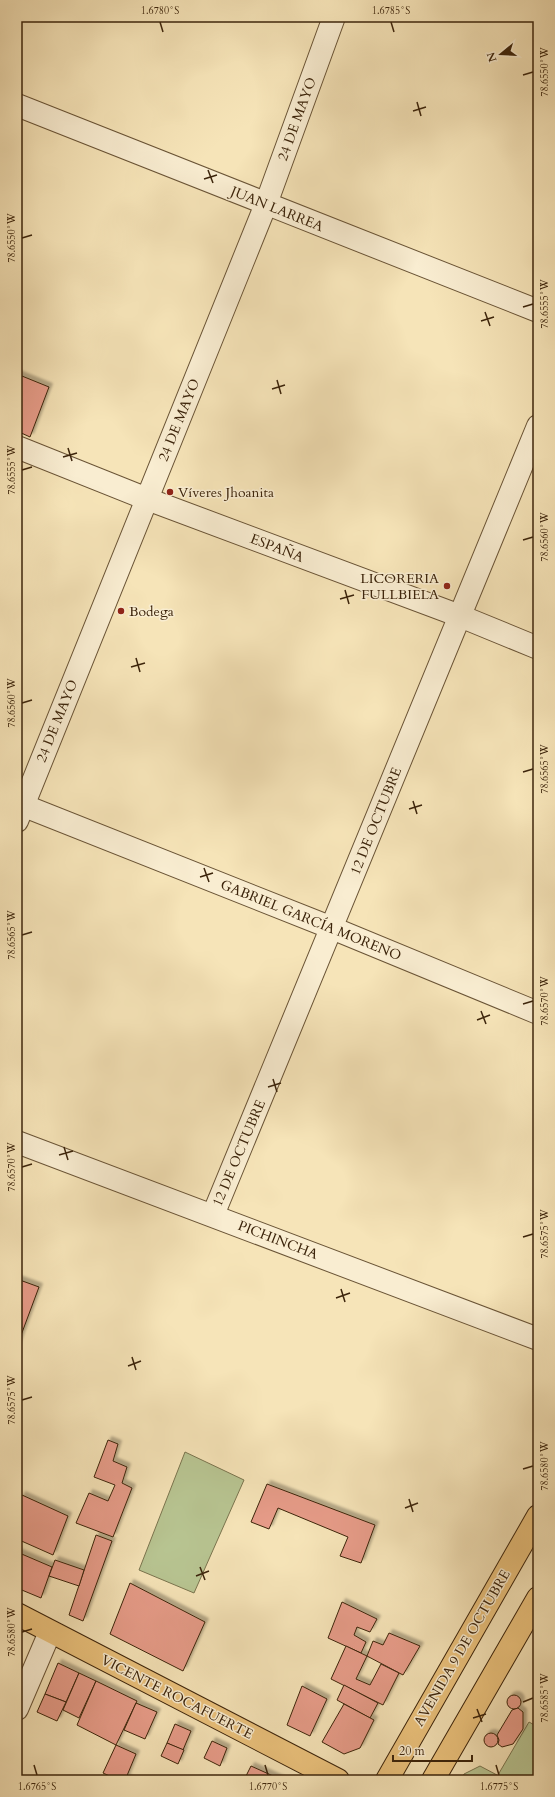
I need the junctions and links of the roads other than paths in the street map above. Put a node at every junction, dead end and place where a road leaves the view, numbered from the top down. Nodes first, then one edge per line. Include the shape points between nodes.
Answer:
1 (334, 17) edge
2 (17, 105) edge
3 (266, 204) junction
4 (538, 311) edge
5 (538, 426) edge
6 (17, 447) edge
7 (147, 499) junction
8 (460, 616) junction
9 (538, 648) edge
10 (19, 810) edge
11 (332, 928) junction
12 (538, 1013) edge
13 (17, 1142) edge
14 (213, 1215) junction
15 (538, 1339) edge
16 (538, 1516) edge
17 (538, 1598) edge
18 (17, 1614) edge
19 (50, 1632) junction
20 (17, 1709) edge
21 (338, 1780) edge
22 (387, 1780) edge
23 (433, 1780) edge

1 - 3 street, 24 DE MAYO
2 - 3 street, JUAN LARREA
3 - 4 street, JUAN LARREA
3 - 7 street, 24 DE MAYO
5 - 8 street, 12 DE OCTUBRE
6 - 7 street, ESPAÑA
7 - 8 street, ESPAÑA
7 - 10 street, 24 DE MAYO
8 - 9 street, ESPAÑA
8 - 11 street, 12 DE OCTUBRE
10 - 11 street, GABRIEL GARCÍA MORENO
11 - 12 street, GABRIEL GARCÍA MORENO
11 - 14 street, 12 DE OCTUBRE
13 - 14 street, PICHINCHA
14 - 15 street, PICHINCHA
16 - 22 main road, AVENIDA 9 DE OCTUBRE
17 - 23 main road
18 - 19 main road, VICENTE ROCAFUERTE
19 - 20 street
19 - 21 main road, VICENTE ROCAFUERTE

